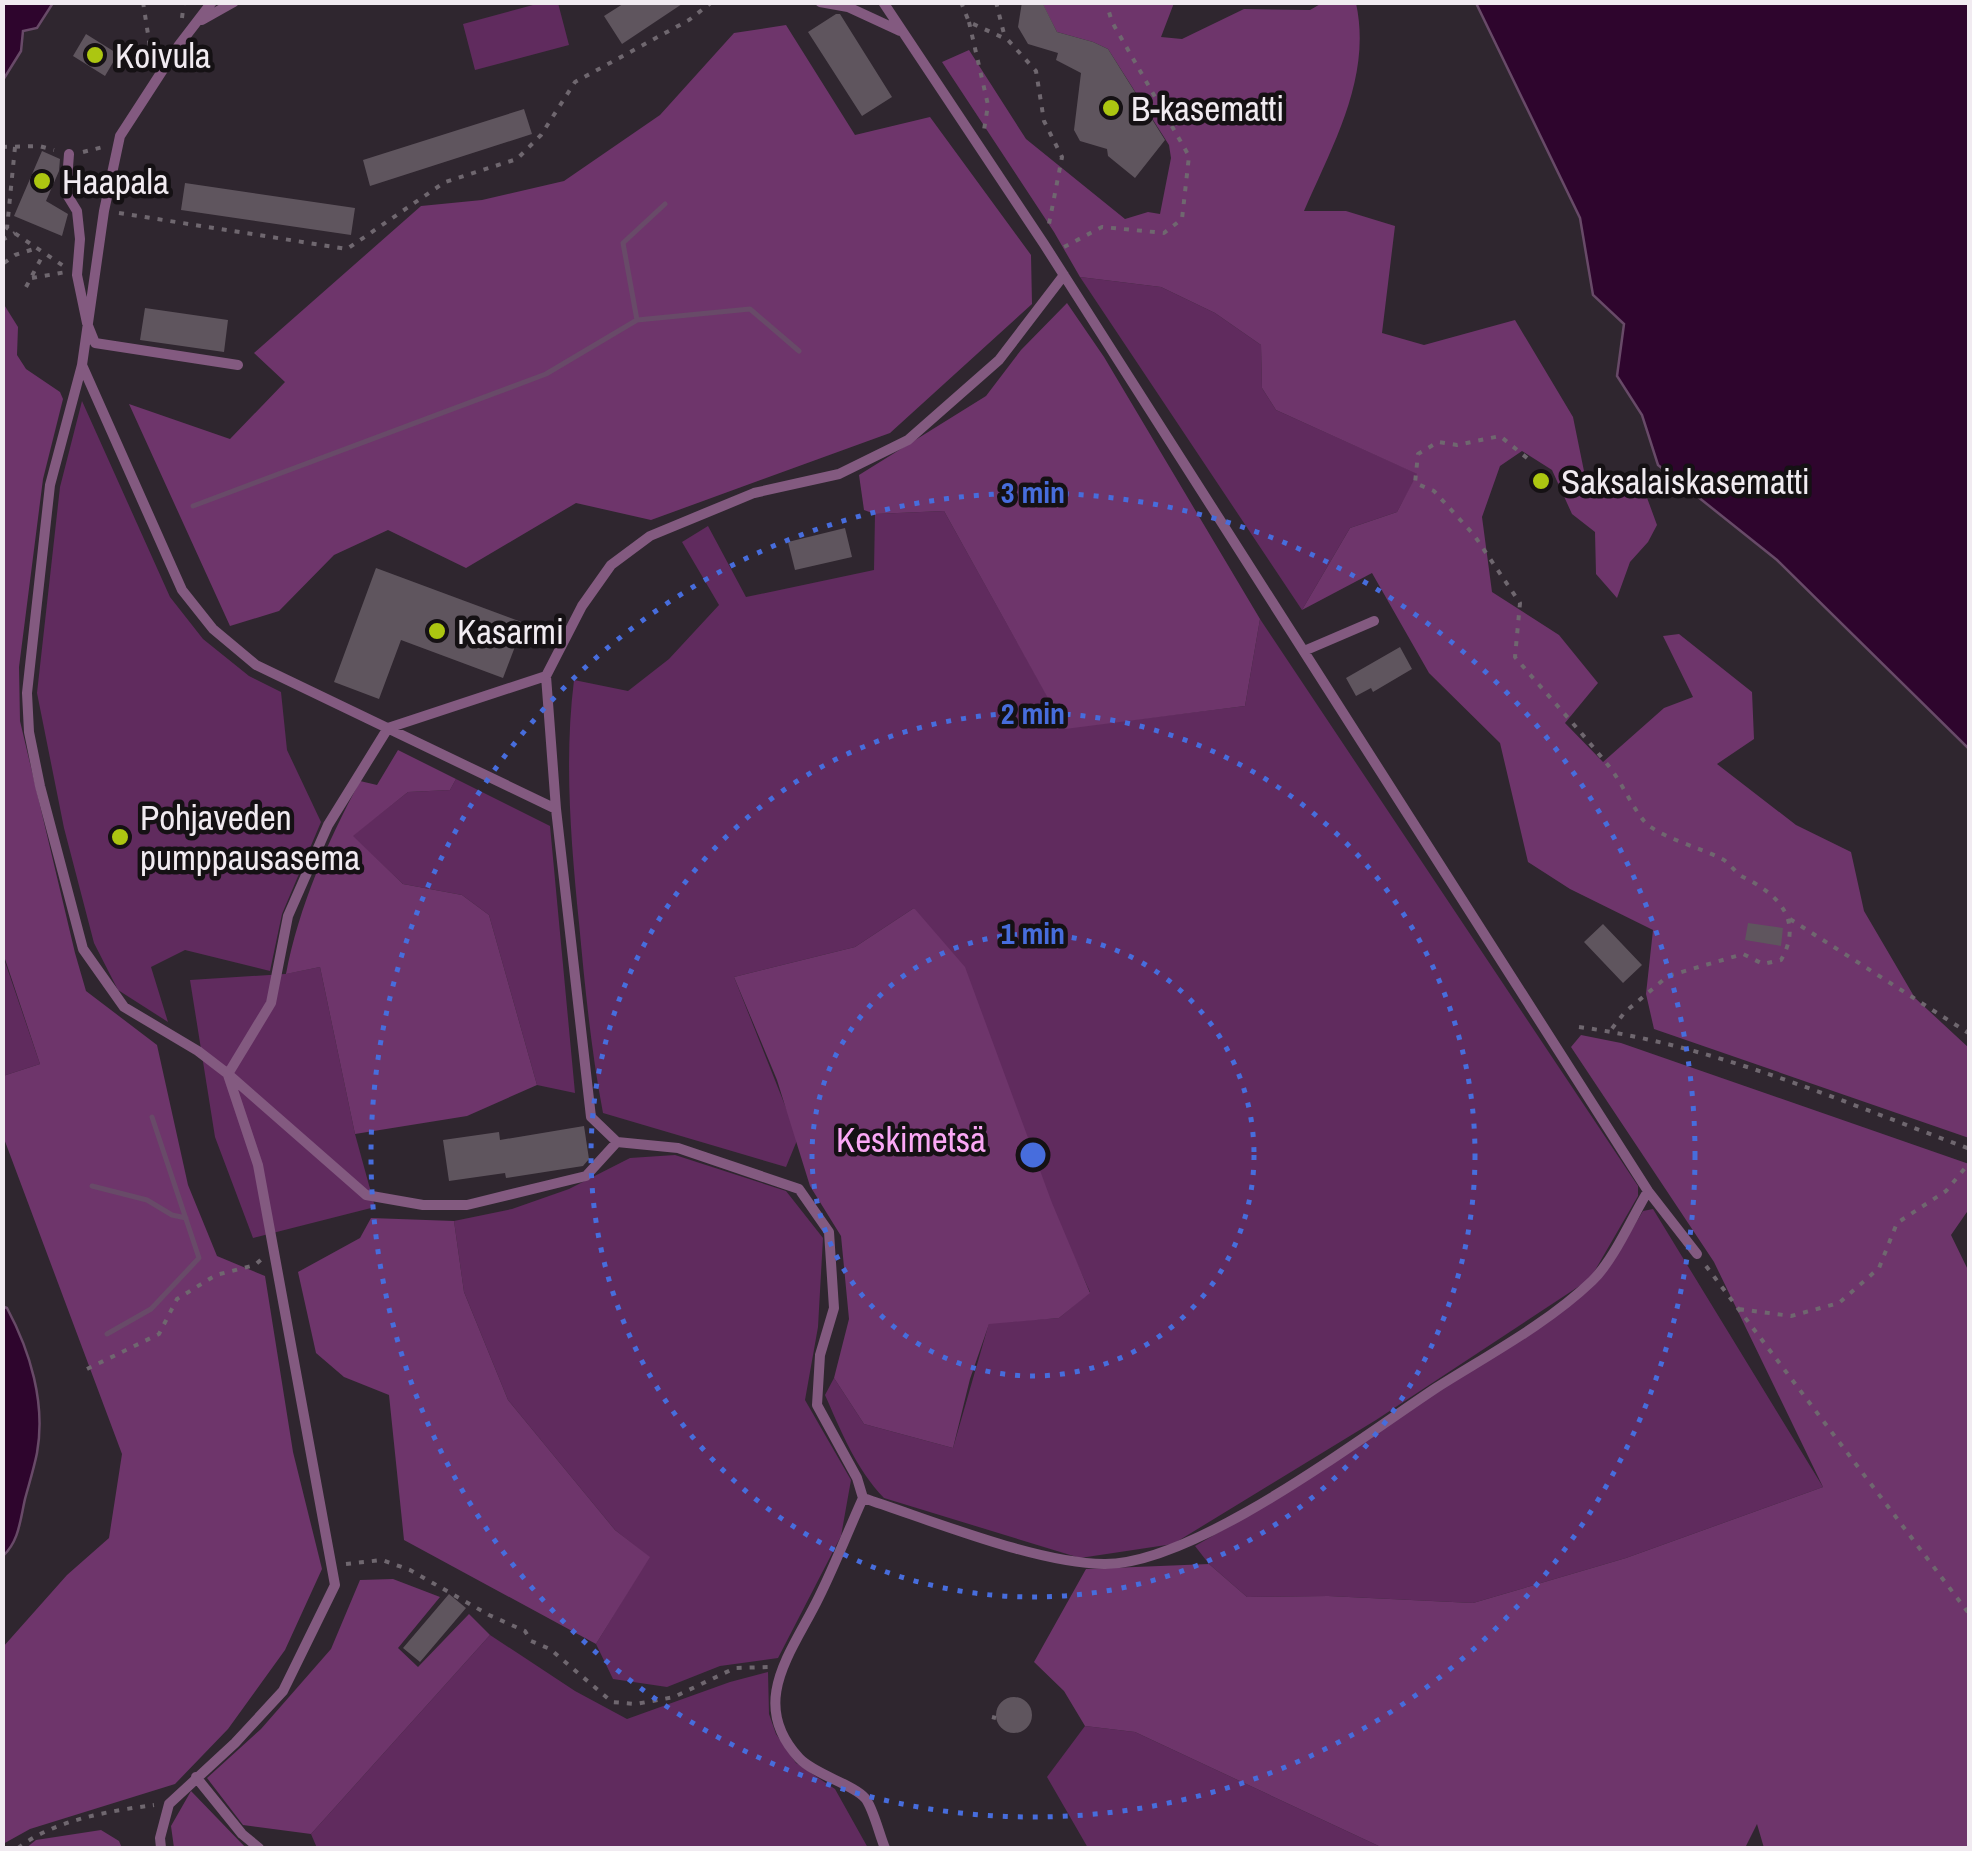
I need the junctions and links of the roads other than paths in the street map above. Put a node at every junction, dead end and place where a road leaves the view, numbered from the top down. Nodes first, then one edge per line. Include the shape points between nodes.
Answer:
1 (212, 2) edge
2 (234, 2) edge
3 (820, 2) edge
4 (883, 2) edge
5 (197, 23) junction
6 (901, 31) junction
7 (69, 154) dead end
8 (1064, 275) junction
9 (87, 323) junction
10 (82, 365) junction
11 (238, 365) dead end
12 (1374, 621) dead end
13 (1304, 651) junction
14 (546, 676) junction
15 (388, 728) junction
16 (556, 809) junction
17 (228, 1074) junction
18 (617, 1142) junction
19 (1648, 1190) junction
20 (1698, 1254) road end
21 (863, 1498) junction
22 (196, 1777) junction
23 (161, 1848) edge
24 (259, 1848) edge
25 (885, 1848) edge

1 - 5 lane
2 - 5 lane
3 - 6 lane
4 - 6 lane
5 - 9 lane via 120,136
6 - 8 lane
7 - 9 lane via 66,193 76,211 77,275
8 - 13 lane
8 - 14 lane via 999,360 908,440 840,474 754,493 650,536 611,564
9 - 10 lane
9 - 11 lane via 95,343
10 - 15 lane via 182,590 212,629 256,664
10 - 17 lane via 50,485 28,732 83,949 124,1007
12 - 13 lane
13 - 19 lane
14 - 15 lane
14 - 16 lane
15 - 16 lane
15 - 17 lane via 328,825 288,916 272,1003
16 - 18 lane via 591,1117
17 - 18 lane via 366,1194 423,1205 468,1205 586,1176
17 - 22 lane via 258,1165 336,1585 283,1691
18 - 21 lane via 678,1148 799,1189 829,1232 834,1308 820,1354 817,1405
19 - 20 lane
19 - 21 lane via 1594,1278 1545,1318 1297,1480 1171,1550 1134,1561 1076,1561
21 - 25 lane via 782,1665 776,1710 778,1726 804,1762 865,1798
22 - 23 lane via 169,1804
22 - 24 lane

